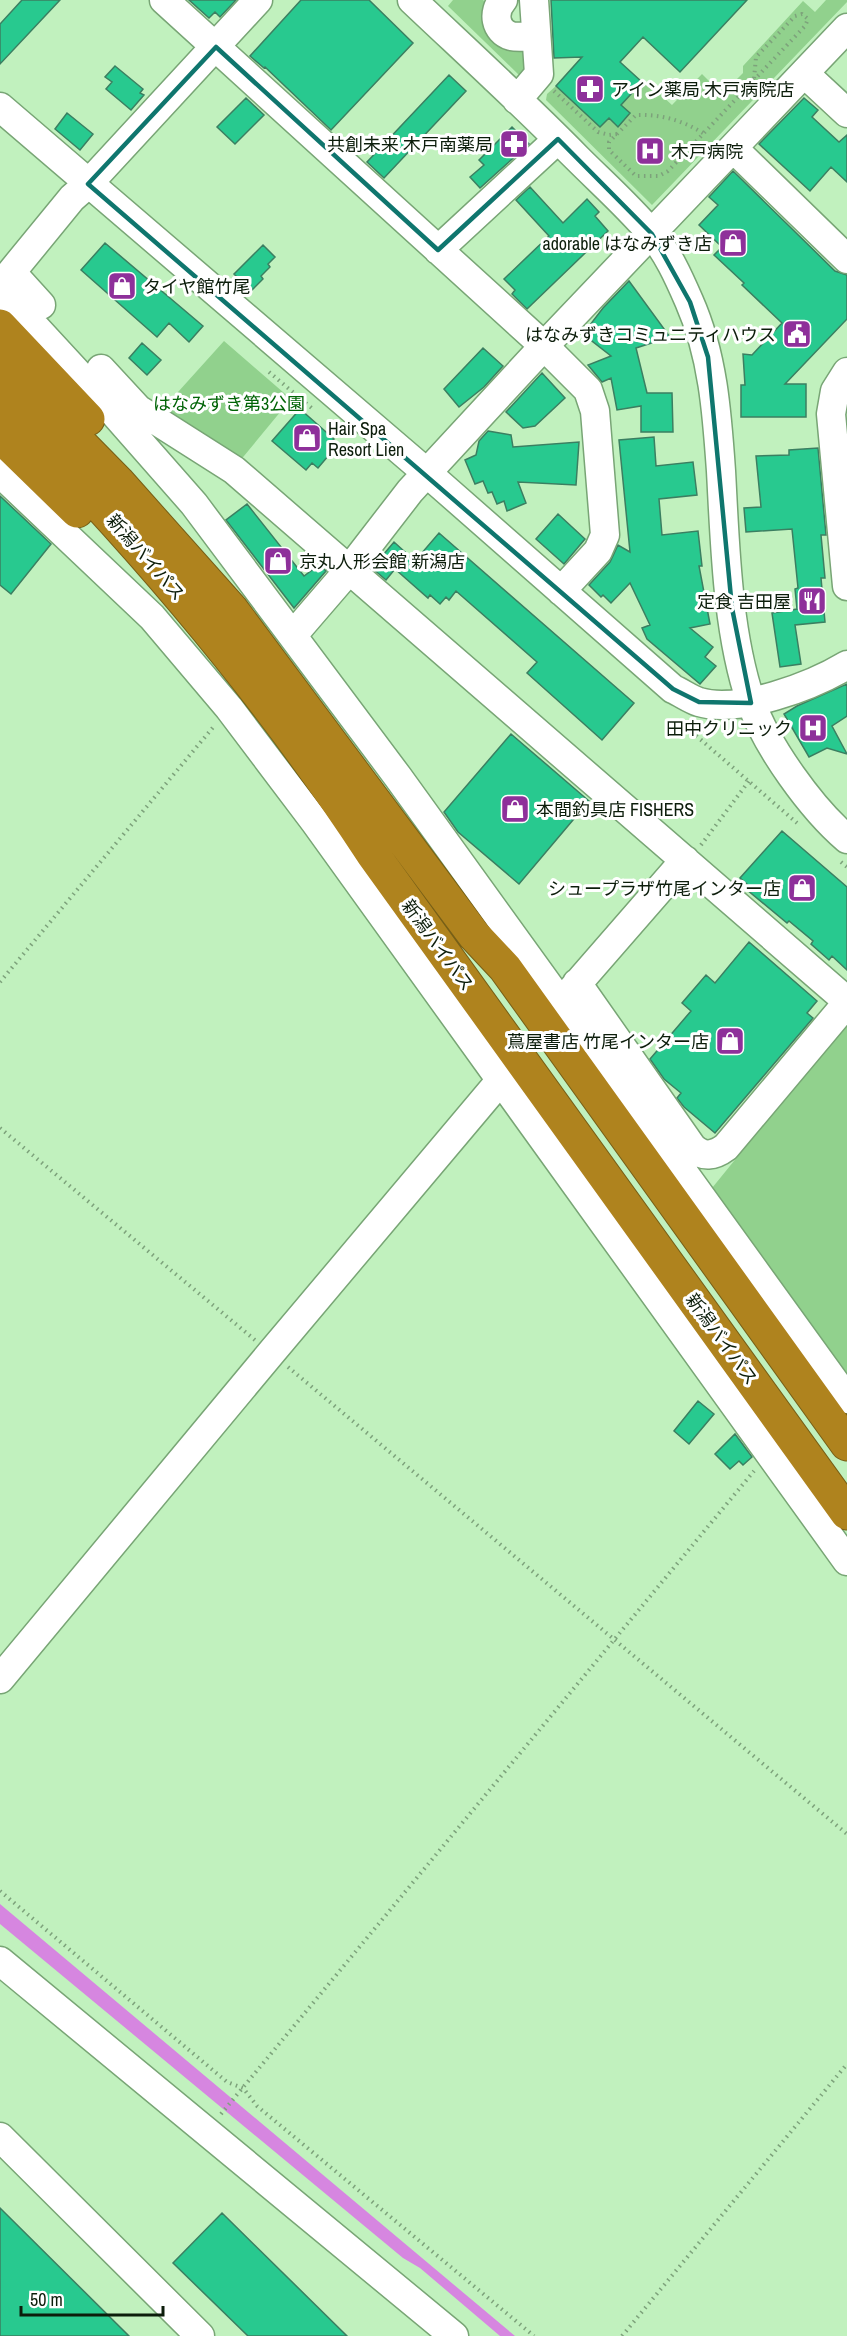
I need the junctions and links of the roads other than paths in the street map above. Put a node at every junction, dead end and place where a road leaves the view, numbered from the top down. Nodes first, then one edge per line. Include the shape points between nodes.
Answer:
1 (164, 0) edge
2 (258, 0) edge
3 (502, 0) edge
4 (534, 0) edge
5 (422, 3) edge
6 (847, 28) edge
7 (536, 36) junction
8 (216, 47) junction
9 (805, 74) junction
10 (517, 100) junction
11 (0, 107) edge
12 (847, 113) edge
13 (558, 139) junction
14 (733, 148) junction
15 (88, 183) junction
16 (652, 234) junction
17 (438, 250) junction
18 (847, 259) edge
19 (4, 283) edge
20 (0, 327) edge
21 (544, 346) junction
22 (0, 362) edge
23 (847, 372) edge
24 (0, 401) edge
25 (0, 436) edge
26 (841, 463) edge
27 (0, 473) edge
28 (426, 473) junction
29 (349, 570) junction
30 (847, 586) edge
31 (561, 591) junction
32 (293, 635) junction
33 (847, 665) edge
34 (752, 703) junction
35 (847, 839) edge
36 (372, 853) junction
37 (685, 860) junction
38 (505, 968) junction
39 (564, 998) junction
40 (847, 1002) edge
41 (503, 1078) junction
42 (843, 1382) edge
43 (847, 1444) edge
44 (847, 1513) edge
45 (847, 1561) edge
46 (0, 1680) edge
47 (0, 1961) edge
48 (0, 2137) edge
49 (200, 2336) edge
50 (454, 2336) edge

1 - 8 street
2 - 8 street
3 - 7 street via 495,15 497,26 514,37
4 - 7 street
5 - 10 street
6 - 9 street
7 - 10 street via 539,74
8 - 15 street
8 - 17 street
9 - 12 street
9 - 14 street
10 - 13 street
11 - 15 street
13 - 16 street
13 - 17 street
14 - 16 street
14 - 18 street
15 - 19 street
15 - 28 street
16 - 21 street
16 - 34 street via 690,302 708,357 732,608
17 - 21 street
19 - 29 street via 138,409 219,459
19 - 32 street via 194,504
20 - 38 highway via 152,488 252,608 486,925
21 - 28 street
21 - 31 street via 588,390 595,411 605,535 598,551
22 - 38 highway, 新潟バイパス via 118,482 232,610 474,935
23 - 26 street via 835,391 831,414
24 - 36 highway, 新潟バイパス via 96,500 210,630 326,782
25 - 36 highway via 110,544 203,647 314,790
26 - 30 street
27 - 41 street via 152,617 228,708
28 - 29 street
28 - 31 street
29 - 32 street
29 - 37 street
31 - 34 street via 673,689 699,702
32 - 39 street
33 - 34 street via 829,676
34 - 35 street via 791,774
36 - 44 highway, 新潟バイパス
37 - 39 street
37 - 40 street
38 - 43 highway, 新潟バイパス
39 - 40 street via 692,1147 699,1154 710,1156 726,1147
39 - 42 street
41 - 45 street
41 - 46 street
47 - 50 street
48 - 49 street

